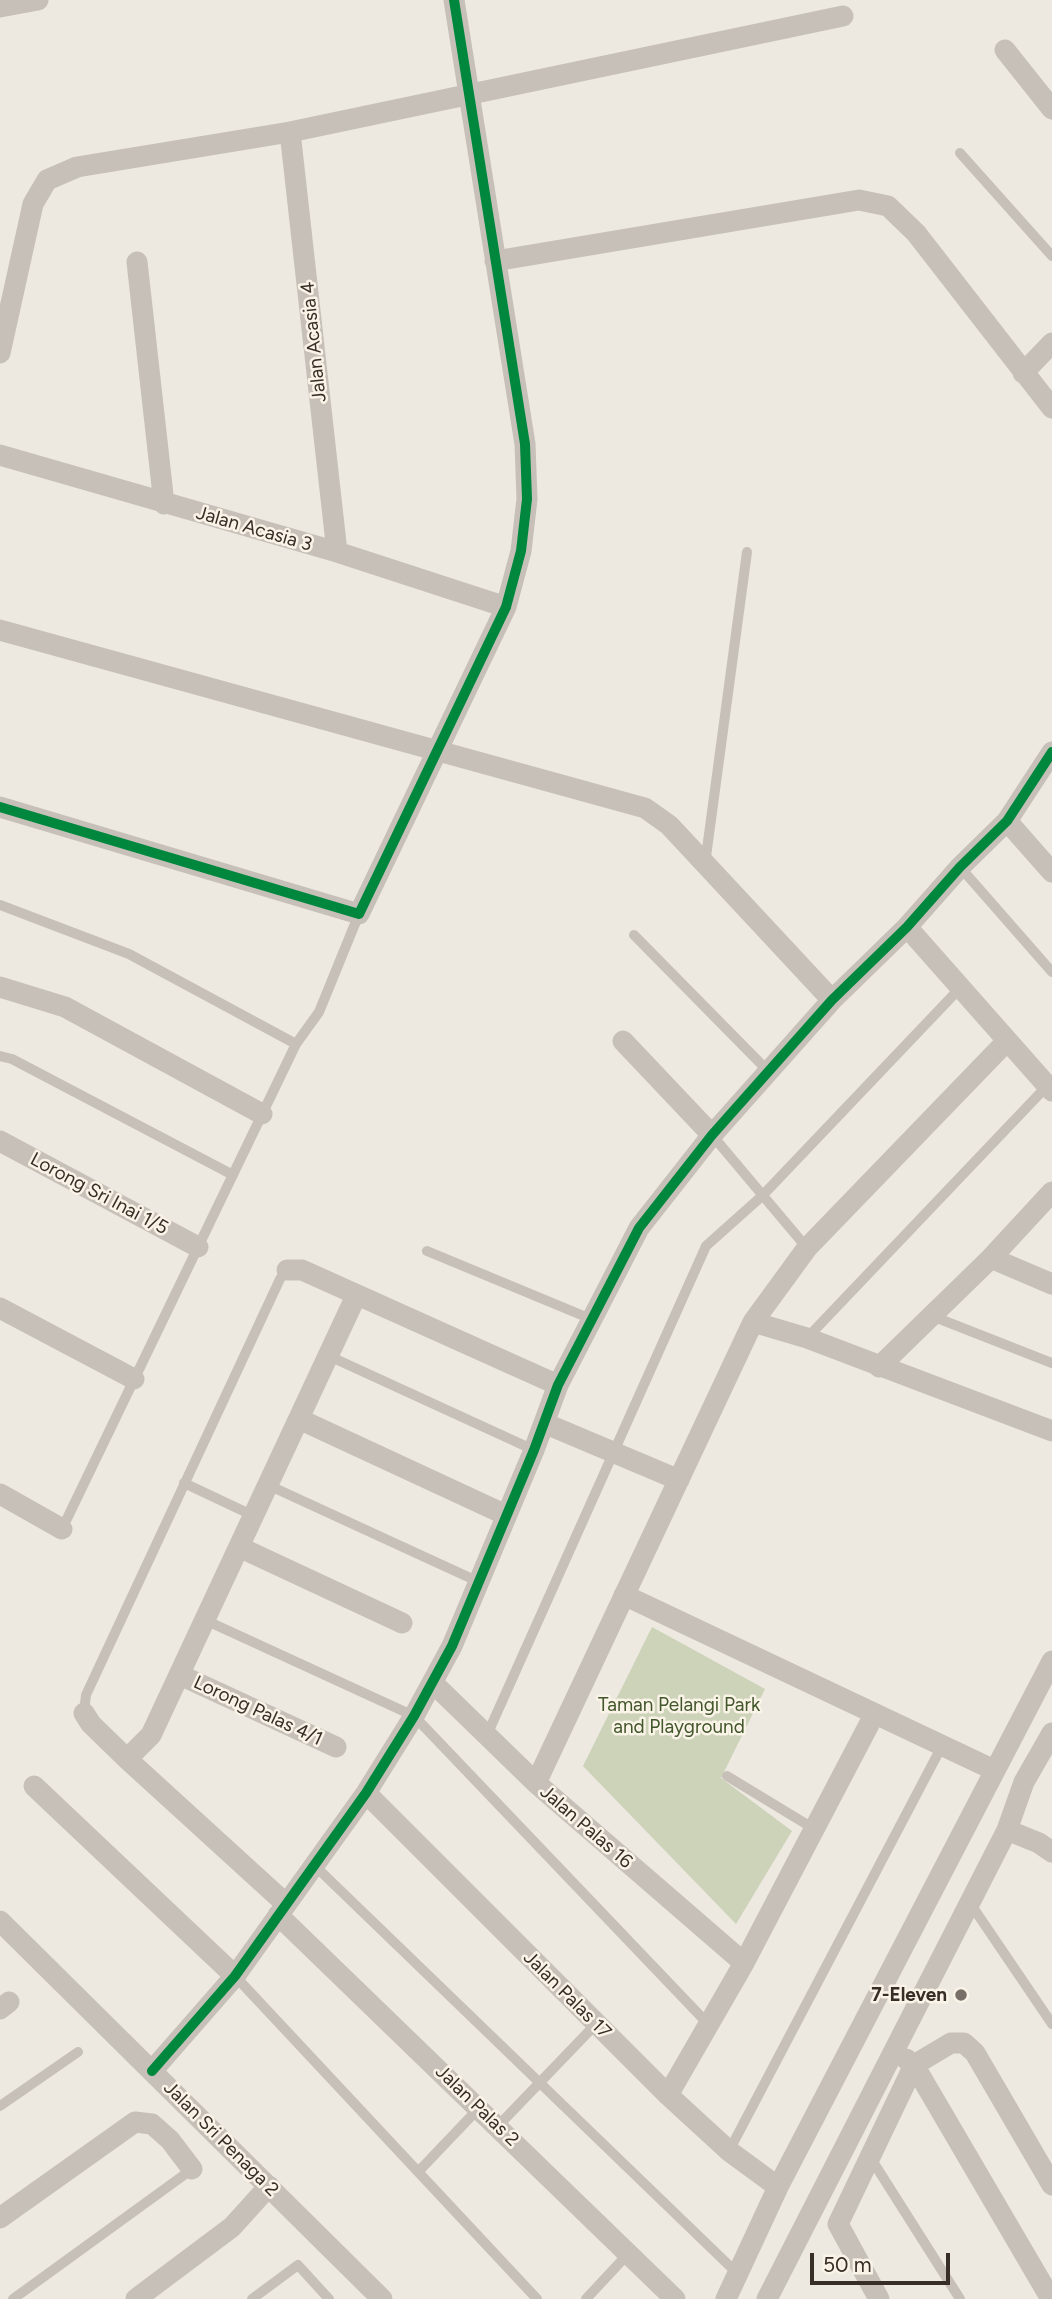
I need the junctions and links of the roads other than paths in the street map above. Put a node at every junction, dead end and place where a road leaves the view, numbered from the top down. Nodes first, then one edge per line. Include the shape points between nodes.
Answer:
1 (38, 0) edge
2 (454, 0) edge
3 (0, 7) edge
4 (843, 16) dead end
5 (1005, 50) dead end
6 (467, 93) junction
7 (1052, 109) edge
8 (290, 132) junction
9 (960, 153) dead end
10 (1052, 256) edge
11 (495, 261) junction
12 (137, 262) dead end
13 (1052, 343) edge
14 (0, 352) edge
15 (1023, 373) junction
16 (1052, 408) edge
17 (0, 456) edge
18 (164, 504) junction
19 (337, 552) junction
20 (747, 552) dead end
21 (506, 607) junction
22 (0, 630) edge
23 (438, 751) junction
24 (1052, 752) edge
25 (0, 807) edge
26 (1007, 821) junction
27 (705, 864) junction
28 (960, 867) junction
29 (1052, 872) edge
30 (0, 905) edge
31 (359, 915) junction
32 (907, 927) junction
33 (634, 935) dead end
34 (1052, 972) edge
35 (0, 987) edge
36 (961, 987) junction
37 (832, 1000) junction
38 (623, 1041) dead end
39 (1006, 1042) junction
40 (296, 1044) junction
41 (0, 1056) edge
42 (768, 1071) junction
43 (1049, 1089) edge
44 (262, 1114) junction
45 (712, 1135) junction
46 (0, 1141) edge
47 (233, 1175) junction
48 (1052, 1192) edge
49 (762, 1196) junction
50 (198, 1247) junction
51 (807, 1248) junction
52 (427, 1251) dead end
53 (991, 1258) junction
54 (287, 1270) joint
55 (1052, 1284) edge
56 (356, 1296) junction
57 (0, 1308) edge
58 (932, 1316) junction
59 (591, 1319) junction
60 (753, 1322) junction
61 (807, 1338) junction
62 (328, 1356) junction
63 (1052, 1363) edge
64 (879, 1367) junction
65 (134, 1379) junction
66 (558, 1385) junction
67 (299, 1419) junction
68 (544, 1423) junction
69 (1052, 1431) edge
70 (534, 1450) junction
71 (611, 1453) junction
72 (679, 1480) junction
73 (184, 1483) junction
74 (268, 1485) junction
75 (0, 1494) edge
76 (506, 1515) junction
77 (254, 1516) junction
78 (62, 1529) joint
79 (239, 1548) junction
80 (479, 1582) junction
81 (624, 1595) junction
82 (205, 1620) junction
83 (402, 1623) dead end
84 (1052, 1661) edge
85 (180, 1675) junction
86 (433, 1684) junction
87 (84, 1713) joint
88 (874, 1715) junction
89 (414, 1716) junction
90 (1052, 1733) edge
91 (486, 1735) junction
92 (943, 1744) junction
93 (336, 1747) dead end
94 (127, 1759) junction
95 (994, 1770) junction
96 (727, 1776) dead end
97 (536, 1783) junction
98 (34, 1786) dead end
99 (366, 1793) junction
100 (816, 1830) junction
101 (1007, 1830) junction
102 (1052, 1852) edge
103 (314, 1865) junction
104 (970, 1903) junction
105 (282, 1910) junction
106 (0, 1921) edge
107 (744, 1963) junction
108 (235, 1976) junction
109 (596, 2024) junction
110 (1052, 2024) edge
111 (710, 2026) junction
112 (894, 2049) junction
113 (78, 2052) dead end
114 (914, 2065) junction
115 (152, 2071) junction
116 (541, 2081) junction
117 (668, 2095) junction
118 (0, 2106) edge
119 (480, 2108) junction
120 (498, 2126) junction
121 (729, 2151) junction
122 (870, 2157) junction
123 (196, 2166) joint
124 (418, 2172) junction
125 (1051, 2181) edge
126 (269, 2186) junction
127 (778, 2187) junction
128 (0, 2218) edge
129 (627, 2255) junction
130 (739, 2275) junction
131 (13, 2299) edge
132 (136, 2299) edge
133 (252, 2299) edge
134 (329, 2299) edge
135 (382, 2299) edge
136 (537, 2299) edge
137 (586, 2299) edge
138 (675, 2299) edge
139 (726, 2299) edge
140 (767, 2299) edge
141 (879, 2299) edge
142 (960, 2299) edge
143 (1051, 2299) edge

1 - 3 street
2 - 6 street
4 - 6 street
5 - 7 street
6 - 8 street
6 - 11 street
8 - 14 street via 77,167 47,180 33,204
8 - 19 street, Jalan Acasia 4
9 - 10 lane
11 - 15 street via 859,200 888,206 916,233
11 - 21 street via 525,444 527,499 521,551
12 - 18 street
13 - 15 street
15 - 16 street
17 - 18 street, Jalan Acasia 3
18 - 19 street, Jalan Acasia 3
19 - 21 street, Jalan Acasia 3
20 - 27 lane
21 - 23 street
22 - 23 street
23 - 27 street via 645,808 669,825
23 - 31 street
24 - 26 street
25 - 31 street
26 - 28 street
26 - 29 street
27 - 37 street
28 - 32 street
28 - 34 lane
30 - 40 lane via 129,954
31 - 40 lane via 319,1012
32 - 36 street
32 - 37 street
33 - 42 lane
35 - 44 street via 65,1007
36 - 39 street
36 - 49 lane
37 - 42 street
38 - 45 street
39 - 43 street
39 - 51 street
40 - 44 lane
41 - 47 lane
42 - 45 street
43 - 61 lane
44 - 47 lane
45 - 49 lane
45 - 59 street via 639,1228
46 - 50 street, Lorong Sri Inai 1/5
47 - 50 lane
48 - 53 street
49 - 51 lane
49 - 71 lane via 706,1246
50 - 65 lane
51 - 60 street
52 - 59 lane
53 - 55 street
53 - 58 street
54 - 56 street via 302,1270
54 - 73 lane
56 - 62 street
56 - 66 street
57 - 65 street
58 - 63 lane
58 - 64 street
59 - 66 street
60 - 61 street
60 - 72 street
61 - 64 street
62 - 67 street
62 - 70 lane
64 - 69 street
65 - 78 lane
66 - 68 street
67 - 74 street
67 - 76 street
68 - 70 street
68 - 71 street
70 - 76 street
71 - 72 street
71 - 91 lane
72 - 81 street
73 - 77 lane
73 - 87 lane via 86,1695
74 - 77 street
74 - 80 lane
75 - 78 street
76 - 80 street
77 - 79 street
79 - 82 street
79 - 83 street
80 - 86 street
81 - 88 street
81 - 97 street
82 - 85 street
82 - 89 lane
84 - 95 street
85 - 93 street, Lorong Palas 4/1
85 - 94 street via 151,1735
86 - 89 street
86 - 91 street, Jalan Palas 16
87 - 94 street, Jalan Palas 2
88 - 92 street
88 - 100 street
89 - 99 street
89 - 111 lane
90 - 101 street via 1024,1782
91 - 97 street, Jalan Palas 16
92 - 95 street
92 - 121 lane
94 - 105 street, Jalan Palas 2
95 - 127 street
96 - 100 lane
97 - 107 street, Jalan Palas 16
98 - 108 street
99 - 103 street
99 - 109 street, Jalan Palas 17
100 - 107 street
101 - 102 street
101 - 104 street
103 - 105 street
103 - 116 lane
104 - 110 lane
104 - 112 street
105 - 108 street
105 - 119 street, Jalan Palas 2
106 - 115 street, Jalan Sri Penaga 2
107 - 111 street
108 - 115 street
108 - 124 lane
109 - 116 lane
109 - 117 street, Jalan Palas 17
111 - 117 street
112 - 114 street
112 - 140 street
113 - 118 lane
114 - 122 street
114 - 125 street via 951,2043 964,2043 975,2053
114 - 143 street
115 - 126 street, Jalan Sri Penaga 2
116 - 120 lane
116 - 130 lane
117 - 121 street, Jalan Palas 17
119 - 120 street, Jalan Palas 2
119 - 124 lane
120 - 129 street, Jalan Palas 2
121 - 127 street, Jalan Palas 17
122 - 141 street via 838,2224
122 - 142 lane
123 - 128 street via 152,2124 135,2122
123 - 131 lane
124 - 136 lane
126 - 132 street via 232,2227
126 - 135 street, Jalan Sri Penaga 2
127 - 130 street
129 - 137 lane
129 - 138 street, Jalan Palas 2
130 - 139 street
133 - 134 lane via 298,2265

